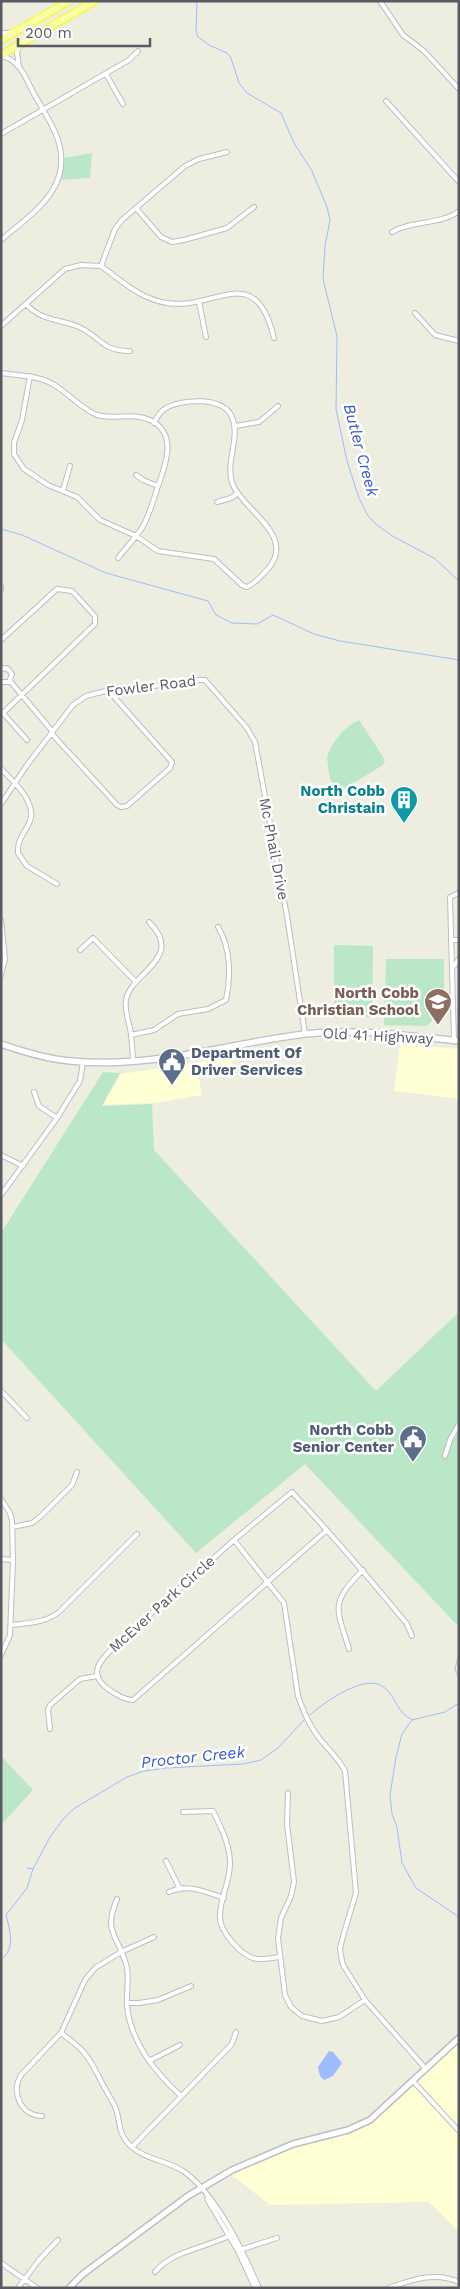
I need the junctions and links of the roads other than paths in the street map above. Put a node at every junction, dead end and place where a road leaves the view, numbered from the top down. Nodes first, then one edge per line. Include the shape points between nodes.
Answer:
1 (69, 1) edge
2 (95, 1) edge
3 (380, 1) edge
4 (1, 33) edge
5 (13, 33) junction
6 (1, 40) edge
7 (21, 44) junction
8 (138, 51) dead end
9 (1, 55) edge
10 (19, 68) junction
11 (106, 74) junction
12 (459, 89) edge
13 (386, 101) dead end
14 (123, 104) dead end
15 (43, 110) junction
16 (1, 134) edge
17 (227, 152) dead end
18 (459, 182) edge
19 (254, 207) dead end
20 (136, 208) junction
21 (459, 211) edge
22 (392, 232) dead end
23 (1, 240) edge
24 (101, 266) junction
25 (198, 302) junction
26 (26, 304) junction
27 (414, 313) dead end
28 (1, 326) edge
29 (206, 337) dead end
30 (274, 338) dead end
31 (459, 341) edge
32 (130, 351) dead end
33 (1, 373) edge
34 (30, 376) junction
35 (278, 406) dead end
36 (154, 422) junction
37 (235, 426) junction
38 (70, 466) dead end
39 (136, 475) dead end
40 (158, 486) junction
41 (62, 490) junction
42 (238, 493) junction
43 (216, 502) dead end
44 (136, 536) junction
45 (118, 558) dead end
46 (1, 640) edge
47 (1, 669) edge
48 (205, 680) joint
49 (10, 681) junction
50 (1, 682) edge
51 (110, 691) junction
52 (22, 695) junction
53 (2, 713) edge
54 (53, 733) junction
55 (27, 740) dead end
56 (1, 769) edge
57 (14, 784) junction
58 (1, 804) edge
59 (57, 884) dead end
60 (459, 893) edge
61 (1, 920) edge
62 (149, 922) dead end
63 (218, 927) dead end
64 (451, 940) junction
65 (459, 940) edge
66 (80, 950) dead end
67 (459, 959) edge
68 (452, 967) junction
69 (1, 975) edge
70 (136, 982) junction
71 (304, 1034) junction
72 (131, 1035) junction
73 (456, 1041) edge
74 (1, 1044) edge
75 (83, 1062) junction
76 (134, 1062) junction
77 (34, 1092) dead end
78 (57, 1118) junction
79 (1, 1155) edge
80 (23, 1166) junction
81 (1, 1195) edge
82 (1, 1391) edge
83 (27, 1418) dead end
84 (459, 1424) edge
85 (446, 1456) dead end
86 (77, 1472) dead end
87 (1, 1499) edge
88 (12, 1527) junction
89 (327, 1530) junction
90 (137, 1534) dead end
91 (234, 1540) junction
92 (1, 1559) edge
93 (13, 1560) junction
94 (363, 1570) junction
95 (268, 1582) junction
96 (11, 1625) junction
97 (412, 1636) dead end
98 (349, 1649) dead end
99 (1, 1655) edge
100 (97, 1676) junction
101 (50, 1729) dead end
102 (288, 1793) dead end
103 (183, 1812) dead end
104 (166, 1861) dead end
105 (179, 1887) junction
106 (169, 1892) dead end
107 (224, 1898) junction
108 (117, 1899) dead end
109 (154, 1937) dead end
110 (121, 1952) junction
111 (279, 1957) junction
112 (191, 1986) dead end
113 (365, 2000) junction
114 (127, 2003) junction
115 (236, 2032) dead end
116 (61, 2034) junction
117 (459, 2038) edge
118 (180, 2045) dead end
119 (149, 2061) junction
120 (425, 2068) junction
121 (413, 2081) junction
122 (181, 2096) junction
123 (42, 2116) dead end
124 (459, 2130) edge
125 (132, 2146) junction
126 (201, 2189) junction
127 (231, 2235) junction
128 (277, 2238) dead end
129 (58, 2240) dead end
130 (240, 2250) junction
131 (1, 2262) edge
132 (155, 2272) dead end
133 (24, 2278) junction
134 (459, 2282) edge
135 (18, 2288) edge
136 (37, 2288) edge
137 (69, 2288) edge
138 (255, 2288) edge
139 (260, 2288) edge
140 (388, 2288) edge

1 - 5 main road
2 - 7 main road
3 - 12 street via 403,35 424,51
4 - 5 street
5 - 6 main road
7 - 9 main road
7 - 10 street via 17,53
8 - 11 street
9 - 10 street
10 - 15 street
11 - 14 street
11 - 15 street
13 - 18 street
15 - 16 street
15 - 23 street via 61,151 59,177 42,205
17 - 20 street via 185,166
19 - 20 street via 227,228 172,242 161,237
20 - 24 street via 115,229
21 - 22 street via 401,226
24 - 25 street via 131,290 155,300 168,304
24 - 26 street via 82,265 65,269
25 - 29 street
25 - 30 street via 230,292 252,298 268,316
26 - 28 street
26 - 32 street via 38,315 79,327 112,350
27 - 31 street via 435,335
33 - 34 street
34 - 36 street via 56,386 98,415 133,416
34 - 41 street via 14,454 24,470
35 - 37 street via 259,422
36 - 37 street via 166,408 208,401 226,409
36 - 40 street via 164,434 168,448
37 - 42 street via 230,476
38 - 41 street
39 - 40 street
40 - 44 street via 149,513
41 - 44 street via 77,497 100,520
42 - 43 street
42 - 44 street via 268,527 275,541 270,567 248,586 240,583 214,559 158,551
44 - 45 street
46 - 52 street via 57,589 72,592 95,616 95,624
47 - 49 street via 7,668 12,672
48 - 51 street, Fowler Road
48 - 71 street, Mc Phail Drive via 247,728 255,742 287,916
49 - 50 street
49 - 52 street
51 - 54 street, Fowler Road via 86,696 73,705
51 - 54 street via 172,762 170,768 127,806 117,806
52 - 53 street
52 - 54 street
53 - 55 street
54 - 57 street, Fowler Road
56 - 57 street
57 - 58 street, Fowler Road
57 - 59 street via 24,795 32,813 19,838 18,853 26,866
60 - 64 street via 450,897
61 - 69 street via 5,959
62 - 70 street via 159,936 160,954
63 - 72 street via 224,936 230,974 226,1000 208,1009 178,1014 154,1030
64 - 65 street
64 - 68 street
66 - 70 street via 92,938
67 - 68 street
68 - 73 street
70 - 72 street via 126,999
71 - 73 main road, Old 41 Highway via 360,1032
71 - 76 main road, Old 41 Highway
72 - 76 street
74 - 75 main road, Old 41 Highway via 42,1056
75 - 76 main road, Old 41 Highway
75 - 78 street via 80,1081
77 - 78 street via 39,1106
78 - 80 street
79 - 80 street
80 - 81 street
82 - 83 street
84 - 85 street
86 - 88 street via 72,1485 41,1516 32,1523
87 - 88 street via 10,1512
88 - 93 street
89 - 91 street, McEver Park Circle via 292,1492
89 - 94 street, McEver Park Circle
89 - 95 street
90 - 96 street via 52,1618
91 - 95 street
91 - 100 street, McEver Park Circle via 101,1659
92 - 93 street
93 - 96 street
94 - 97 street, McEver Park Circle via 407,1624
94 - 98 street via 345,1588 338,1603
95 - 100 street via 133,1700 127,1700 105,1687
95 - 113 street via 287,1611 302,1707 314,1731 345,1771 356,1893 342,1941 341,1956 343,1965
96 - 99 street
100 - 101 street via 80,1679 50,1705
102 - 111 street via 287,1824 294,1882 278,1928
103 - 107 street via 213,1811 223,1829 230,1862
104 - 105 street
105 - 106 street
105 - 107 street
107 - 111 street via 220,1918 222,1928 242,1952 258,1960
108 - 110 street via 110,1918
109 - 110 street
110 - 114 street via 126,1965
110 - 116 street via 101,1962 85,1980
111 - 113 street via 285,1995 291,2007 302,2016 330,2020
112 - 114 street via 158,2000
113 - 120 street
114 - 119 street via 130,2023
115 - 122 street via 232,2044
116 - 123 street via 16,2082 16,2093 24,2109
116 - 125 street via 80,2046 89,2057 114,2104 123,2136
117 - 120 street
118 - 119 street
119 - 122 street
120 - 121 street
121 - 124 street
121 - 126 street via 370,2120 272,2151
122 - 125 street
125 - 126 street via 139,2154 174,2165
126 - 127 street
126 - 137 street
127 - 130 street
127 - 132 street via 173,2256
128 - 130 street
129 - 133 street
130 - 138 street
130 - 139 street
131 - 133 street
133 - 135 street
133 - 136 street
134 - 140 street via 442,2276 426,2276

